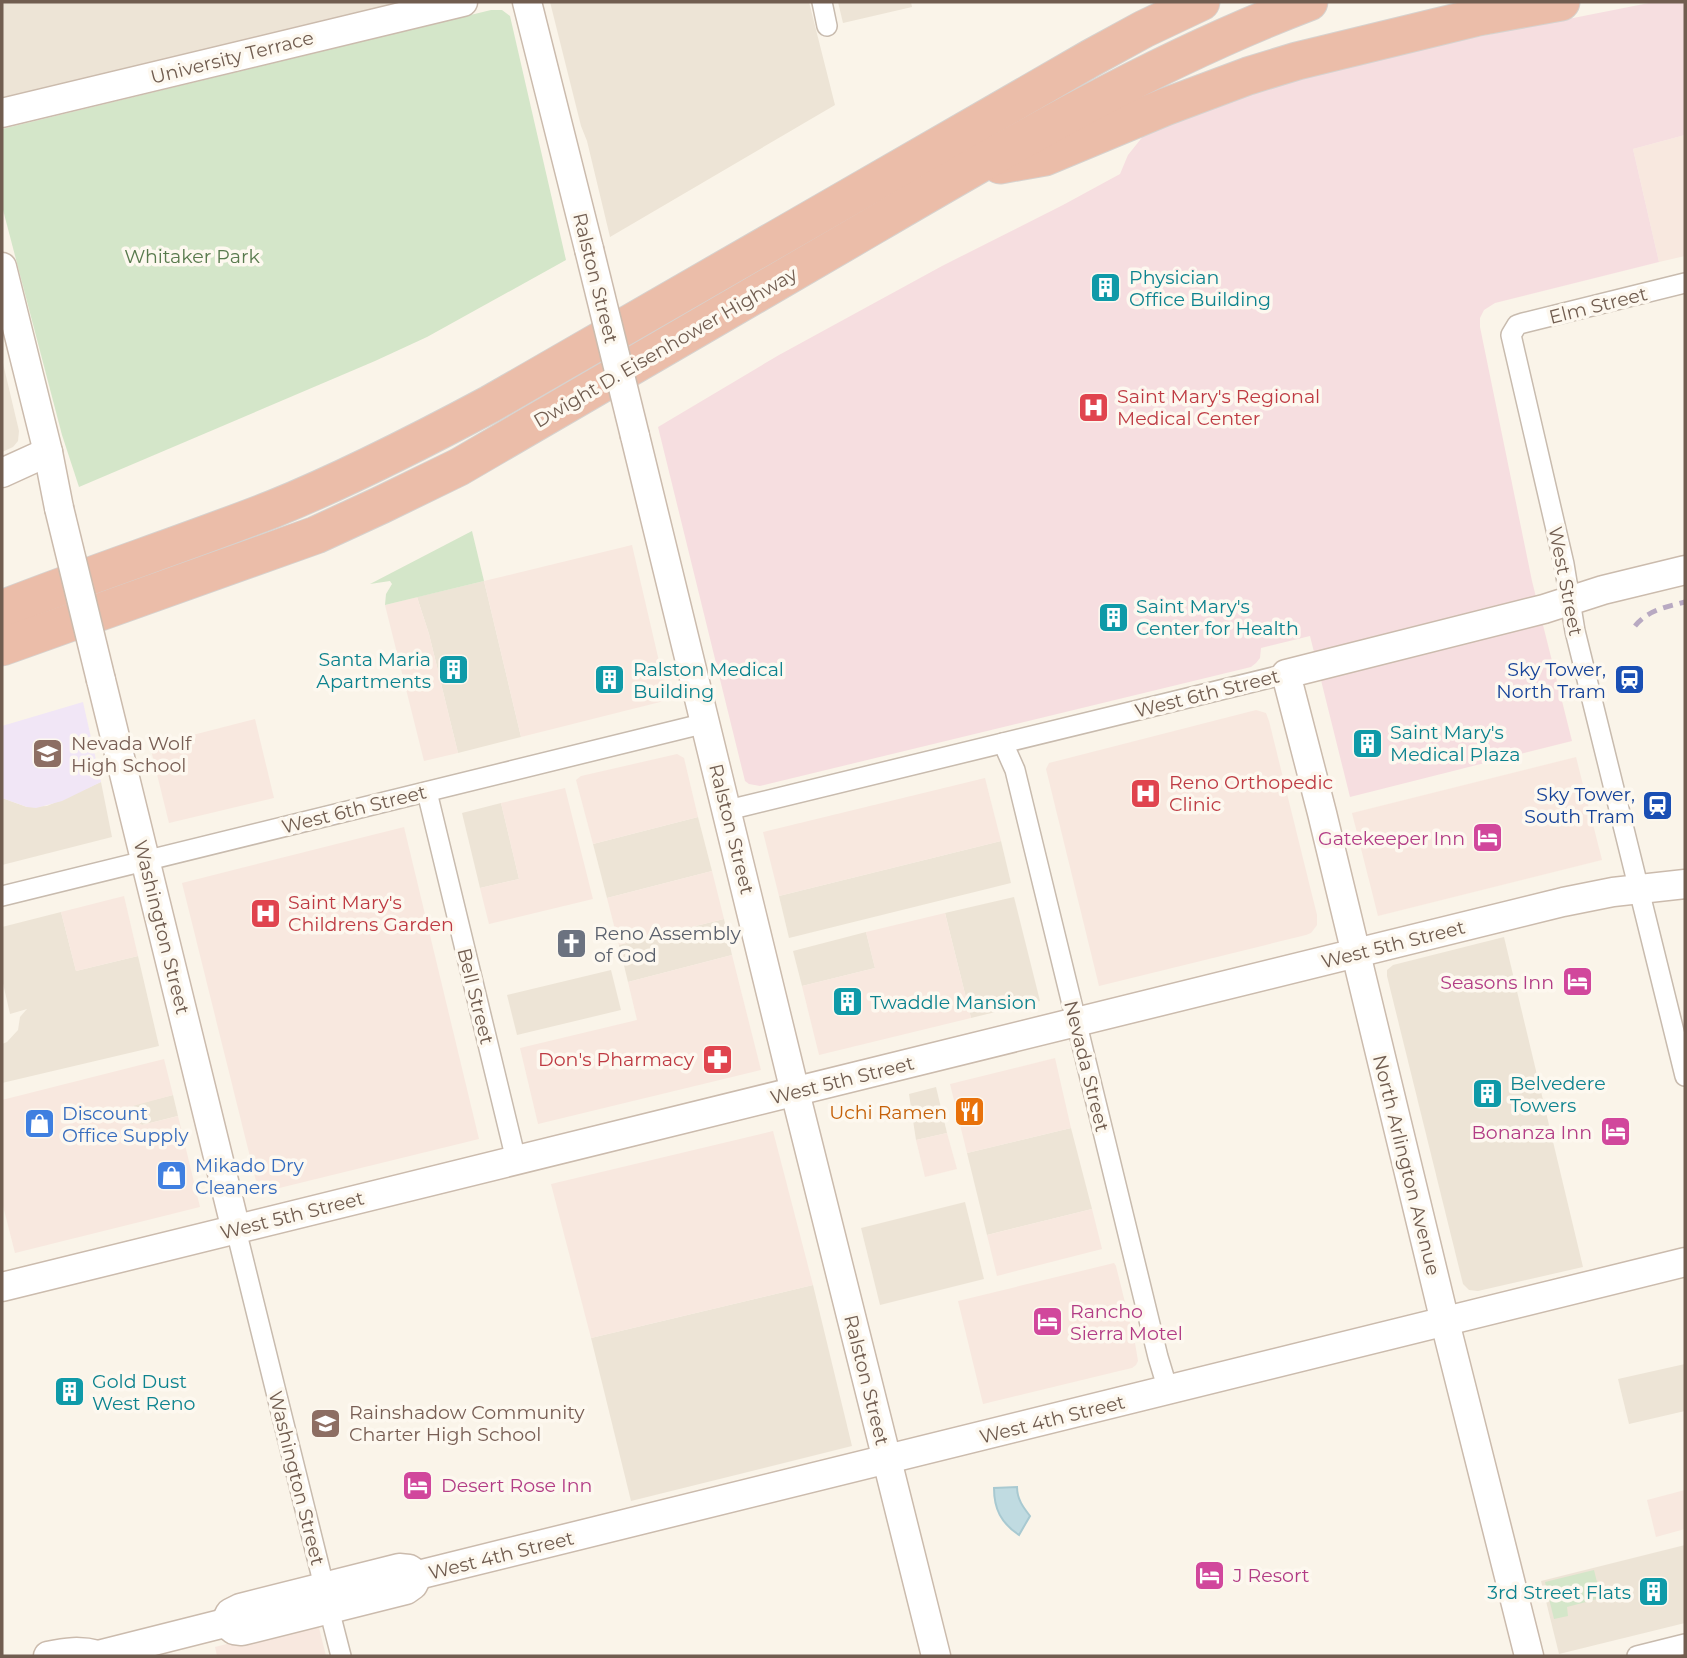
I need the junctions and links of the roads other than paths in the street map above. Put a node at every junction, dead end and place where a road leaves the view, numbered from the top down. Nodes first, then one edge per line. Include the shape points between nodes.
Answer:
1 (463, 2) edge
2 (527, 2) edge
3 (822, 2) edge
4 (1151, 2) edge
5 (1201, 2) edge
6 (1308, 2) edge
7 (1561, 2) edge
8 (827, 26) dead end
9 (2, 113) edge
10 (968, 170) junction
11 (2, 267) edge
12 (698, 284) junction
13 (1685, 284) edge
14 (1513, 329) joint
15 (48, 452) junction
16 (2, 473) edge
17 (1685, 570) edge
18 (1570, 601) junction
19 (2, 609) edge
20 (2, 647) edge
21 (1286, 674) junction
22 (706, 723) junction
23 (1003, 743) junction
24 (426, 792) junction
25 (728, 810) junction
26 (145, 860) junction
27 (1685, 884) edge
28 (1640, 890) junction
29 (2, 896) edge
30 (1356, 954) junction
31 (1076, 1022) junction
32 (1685, 1076) edge
33 (796, 1092) junction
34 (516, 1160) junction
35 (236, 1230) junction
36 (1685, 1262) edge
37 (2, 1287) edge
38 (1445, 1322) junction
39 (1168, 1390) junction
40 (888, 1461) junction
41 (327, 1598) junction
42 (1685, 1644) edge
43 (48, 1656) edge
44 (98, 1656) edge
45 (341, 1656) edge
46 (936, 1656) edge
47 (1529, 1656) edge
48 (1636, 1656) edge

1 - 9 street, University Terrace
2 - 22 street, Ralston Street, bridge
3 - 8 street
4 - 12 highway via 878,160
5 - 12 highway, Dwight D. Eisenhower Highway via 1091,58
6 - 10 highway, Dwight D. Eisenhower Highway via 1198,48
7 - 10 highway via 1297,61 1165,107 1045,157
10 - 20 highway, Dwight D. Eisenhower Highway via 459,467 316,535
11 - 15 street, Washington Street
12 - 19 highway, Dwight D. Eisenhower Highway via 437,433 328,485
13 - 14 street, Elm Street
14 - 18 street, West Street via 1511,341
15 - 16 street
15 - 26 street, Washington Street, bridge
17 - 18 street, West 6th Street
18 - 21 street, West 6th Street
18 - 28 street, West Street
21 - 23 street, West 6th Street
21 - 30 street, North Arlington Avenue
22 - 24 street, West 6th Street
22 - 25 street, Ralston Street
23 - 25 street, West 6th Street
23 - 31 street, Nevada Street via 1015,770
24 - 26 street, West 6th Street
24 - 34 street, Bell Street
25 - 33 street, Ralston Street
26 - 29 street, West 6th Street
26 - 35 street, Washington Street
27 - 28 street, West 5th Street
28 - 30 street, West 5th Street via 1563,902
28 - 32 street, West Street
30 - 31 street, West 5th Street
30 - 38 street, North Arlington Avenue
31 - 33 street, West 5th Street
31 - 39 street, Nevada Street
33 - 34 street, West 5th Street
33 - 40 street, Ralston Street
34 - 35 street, West 5th Street
35 - 37 street, West 5th Street
35 - 41 street, Washington Street
36 - 38 street, West 4th Street
38 - 39 street, West 4th Street
38 - 47 street, North Arlington Avenue
39 - 40 street, West 4th Street
40 - 41 street, West 4th Street via 418,1575 406,1590
40 - 46 street, Ralston Street
41 - 44 street, West 4th Street via 242,1631 225,1623
41 - 45 street, Washington Street
42 - 48 street
43 - 44 street, West 4th Street via 69,1651

